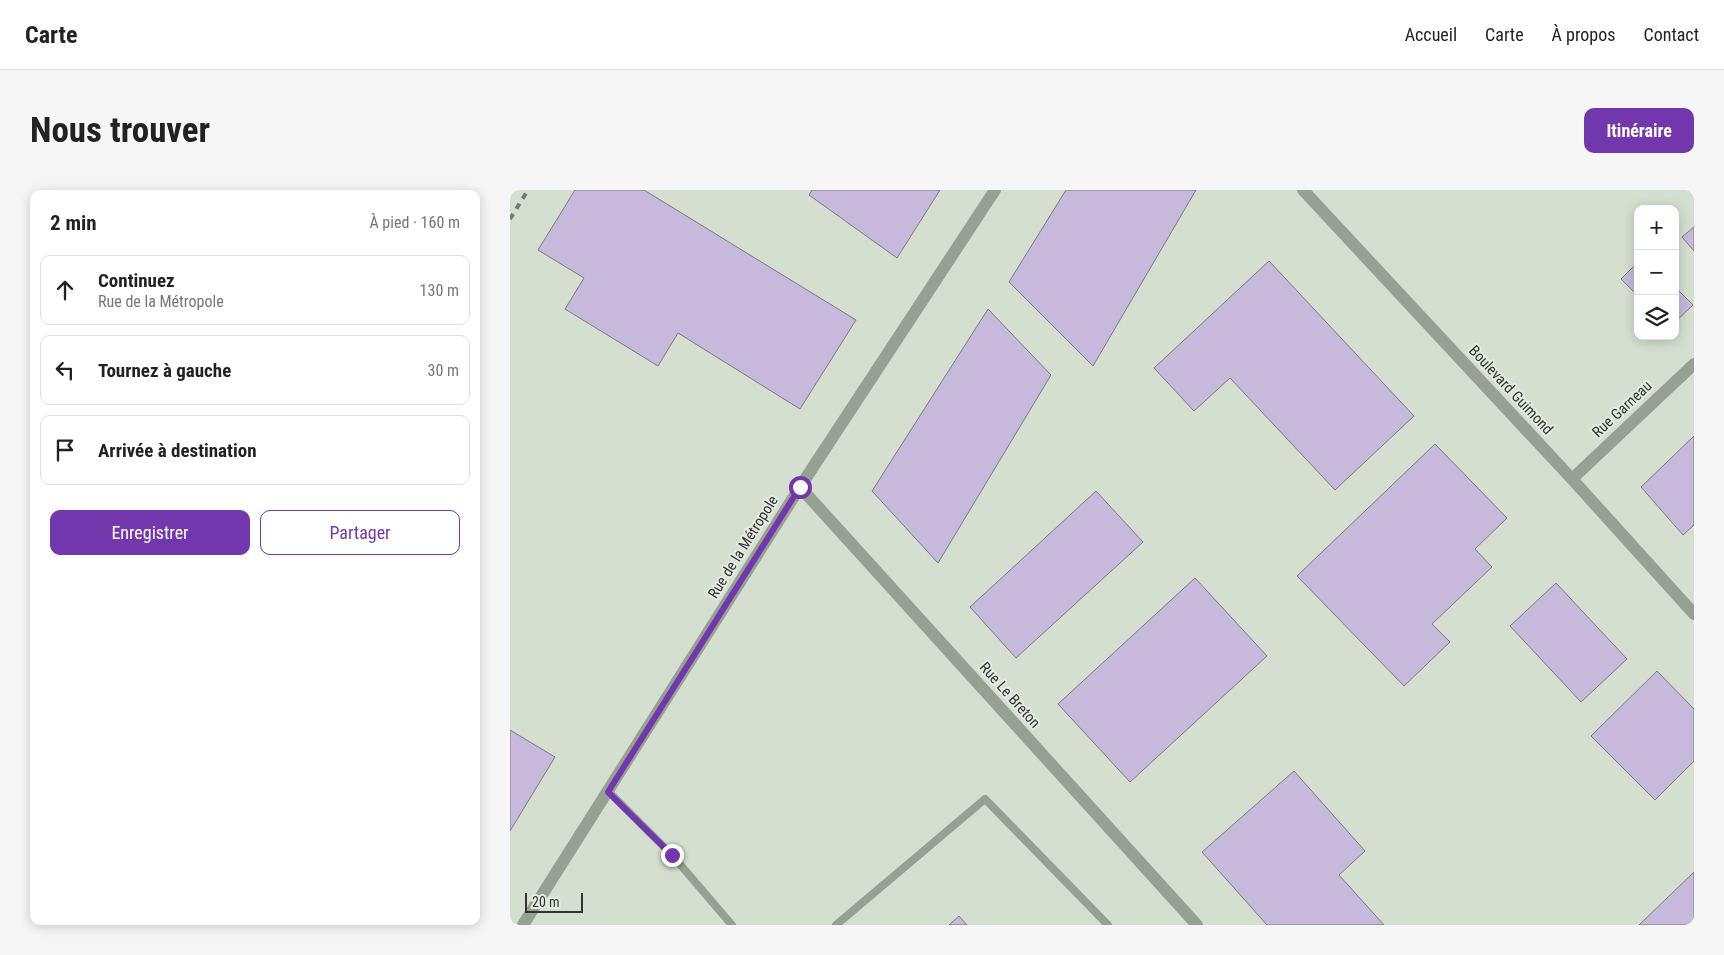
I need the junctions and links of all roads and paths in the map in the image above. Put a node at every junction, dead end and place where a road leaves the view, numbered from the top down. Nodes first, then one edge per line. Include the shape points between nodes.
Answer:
1 (995, 190) edge
2 (1303, 190) edge
3 (1694, 364) edge
4 (1572, 478) junction
5 (800, 487) junction
6 (1694, 614) edge
7 (608, 792) junction
8 (523, 925) edge
9 (732, 925) edge
10 (836, 925) edge
11 (1108, 925) edge
12 (1197, 925) edge

1 - 5 street, Rue de la Métropole
2 - 4 street, Boulevard Guimond
3 - 4 street, Rue Garneau
4 - 6 street, Boulevard Guimond
5 - 7 street, Rue de la Métropole
5 - 12 street, Rue Le Breton
7 - 8 street, Rue de la Métropole
7 - 9 lane via 672,855
10 - 11 lane via 985,799

